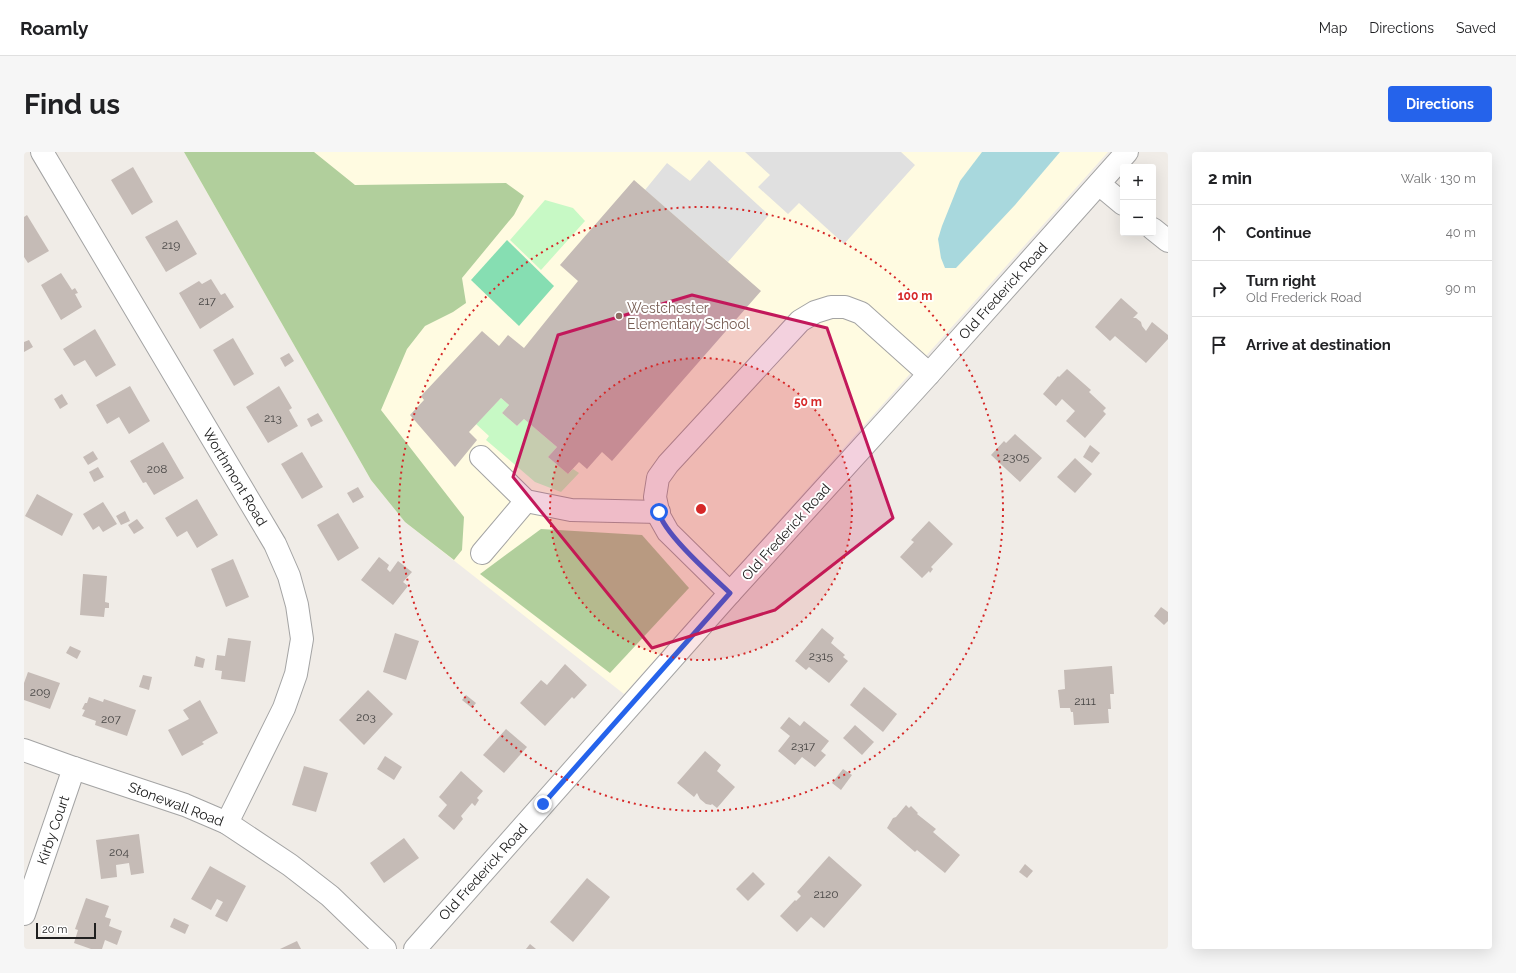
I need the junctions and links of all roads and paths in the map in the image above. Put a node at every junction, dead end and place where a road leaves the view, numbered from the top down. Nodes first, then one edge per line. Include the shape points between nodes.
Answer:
1 (42, 152) edge
2 (1127, 152) edge
3 (1099, 184) junction
4 (1120, 202) edge
5 (1156, 231) edge
6 (1168, 241) edge
7 (929, 374) junction
8 (481, 457) dead end
9 (526, 501) junction
10 (659, 512) junction
11 (482, 553) dead end
12 (730, 593) junction
13 (24, 750) edge
14 (74, 768) junction
15 (227, 823) junction
16 (24, 914) edge
17 (385, 949) edge
18 (415, 949) edge

1 - 15 street, Worthmont Road via 275,544 289,576 297,605 302,639 296,674 284,708
2 - 3 street, Old Frederick Road
3 - 4 street
3 - 7 street, Old Frederick Road
5 - 6 street
7 - 10 street via 861,313 845,307 831,307 815,312 800,321 668,464 658,478 656,497
7 - 12 street, Old Frederick Road
8 - 9 street
9 - 10 street via 571,510
9 - 11 street
10 - 12 street via 668,532
12 - 18 street, Old Frederick Road
13 - 14 street, Stonewall Road
14 - 15 street, Stonewall Road via 185,804
14 - 16 street, Kirby Court
15 - 17 street, Stonewall Road via 290,865 330,896

